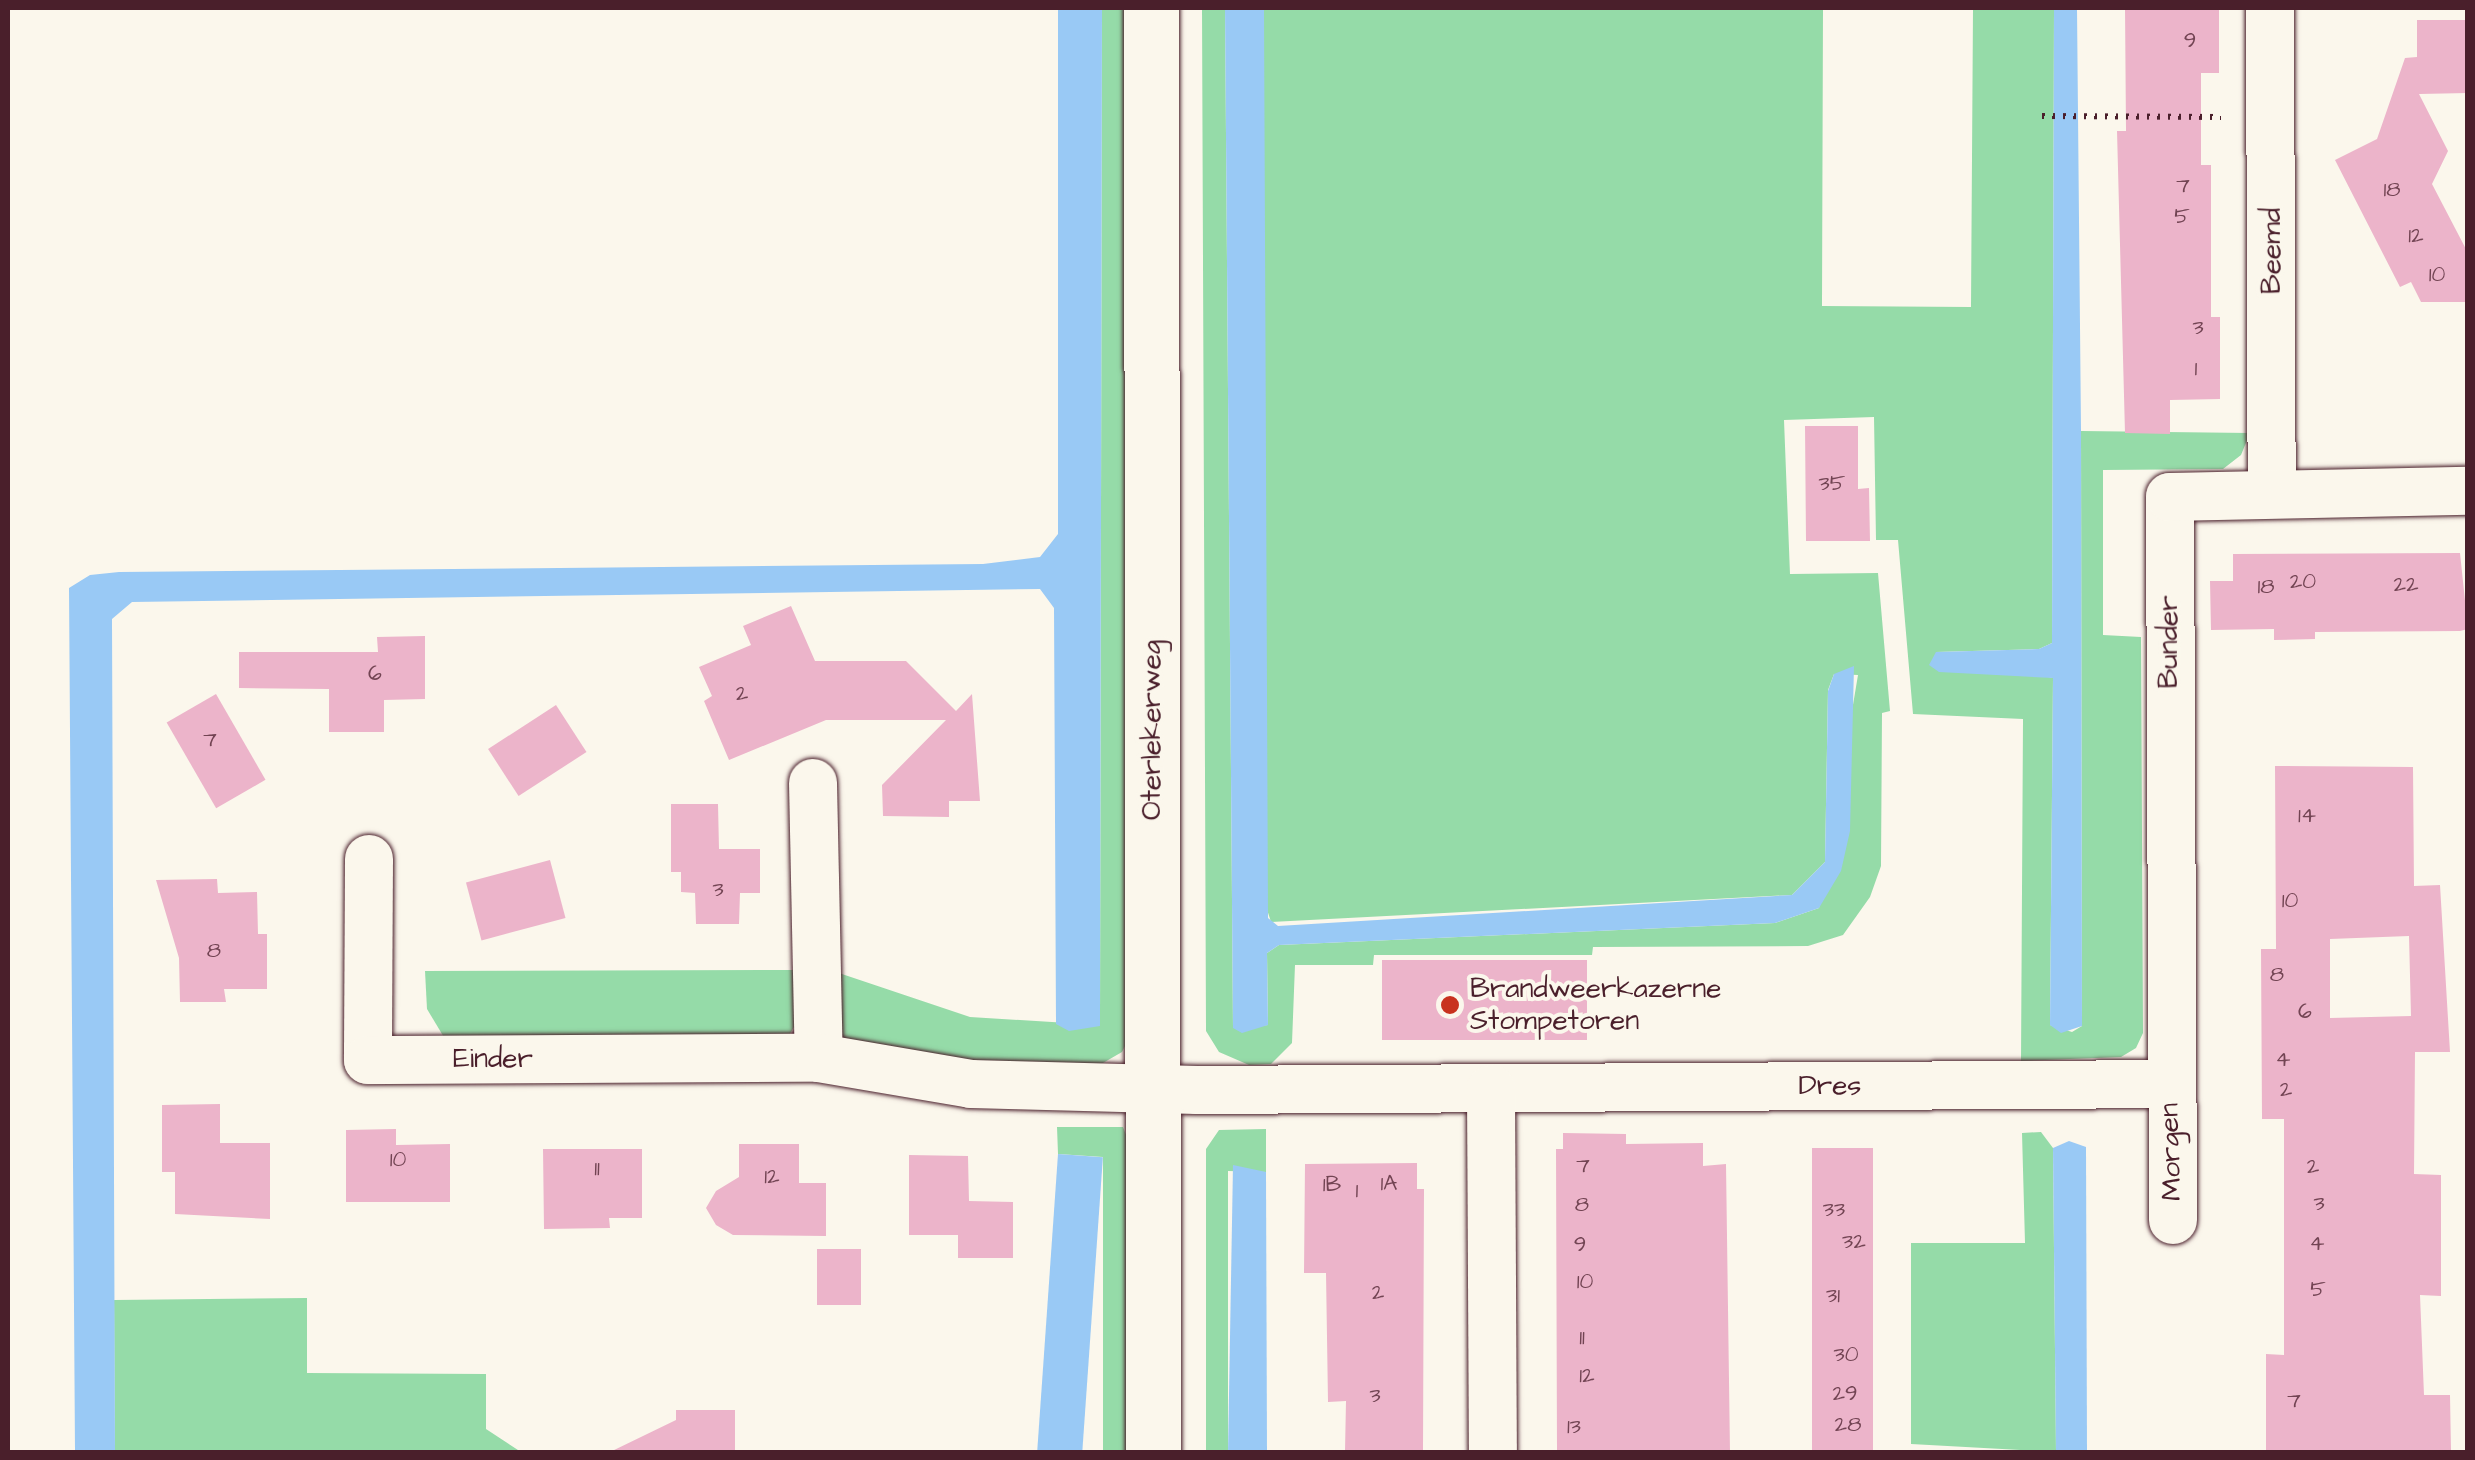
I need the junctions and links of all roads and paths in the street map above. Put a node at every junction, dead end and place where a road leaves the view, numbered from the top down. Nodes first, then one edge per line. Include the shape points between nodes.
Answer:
1 (1151, 8) edge
2 (2270, 8) edge
3 (2042, 116) dead end
4 (2271, 117) junction
5 (2468, 491) edge
6 (2272, 494) junction
7 (814, 783) dead end
8 (368, 859) dead end
9 (819, 1058) junction
10 (2169, 1084) junction
11 (1491, 1088) junction
12 (1152, 1089) junction
13 (2173, 1220) dead end
14 (1154, 1452) edge
15 (1492, 1452) edge

1 - 12 street, Oterlekerweg
2 - 4 street, Beemd
3 - 4 path
4 - 6 street, Beemd
5 - 6 street, Bunder
6 - 10 street, Bunder via 2170,497
7 - 9 street
8 - 9 street, Einder via 368,1060
9 - 12 street, Einder via 971,1084
10 - 11 street, Dres
10 - 13 street, Morgen
11 - 12 street, Dres
11 - 15 street
12 - 14 street, Oterlekerweg

